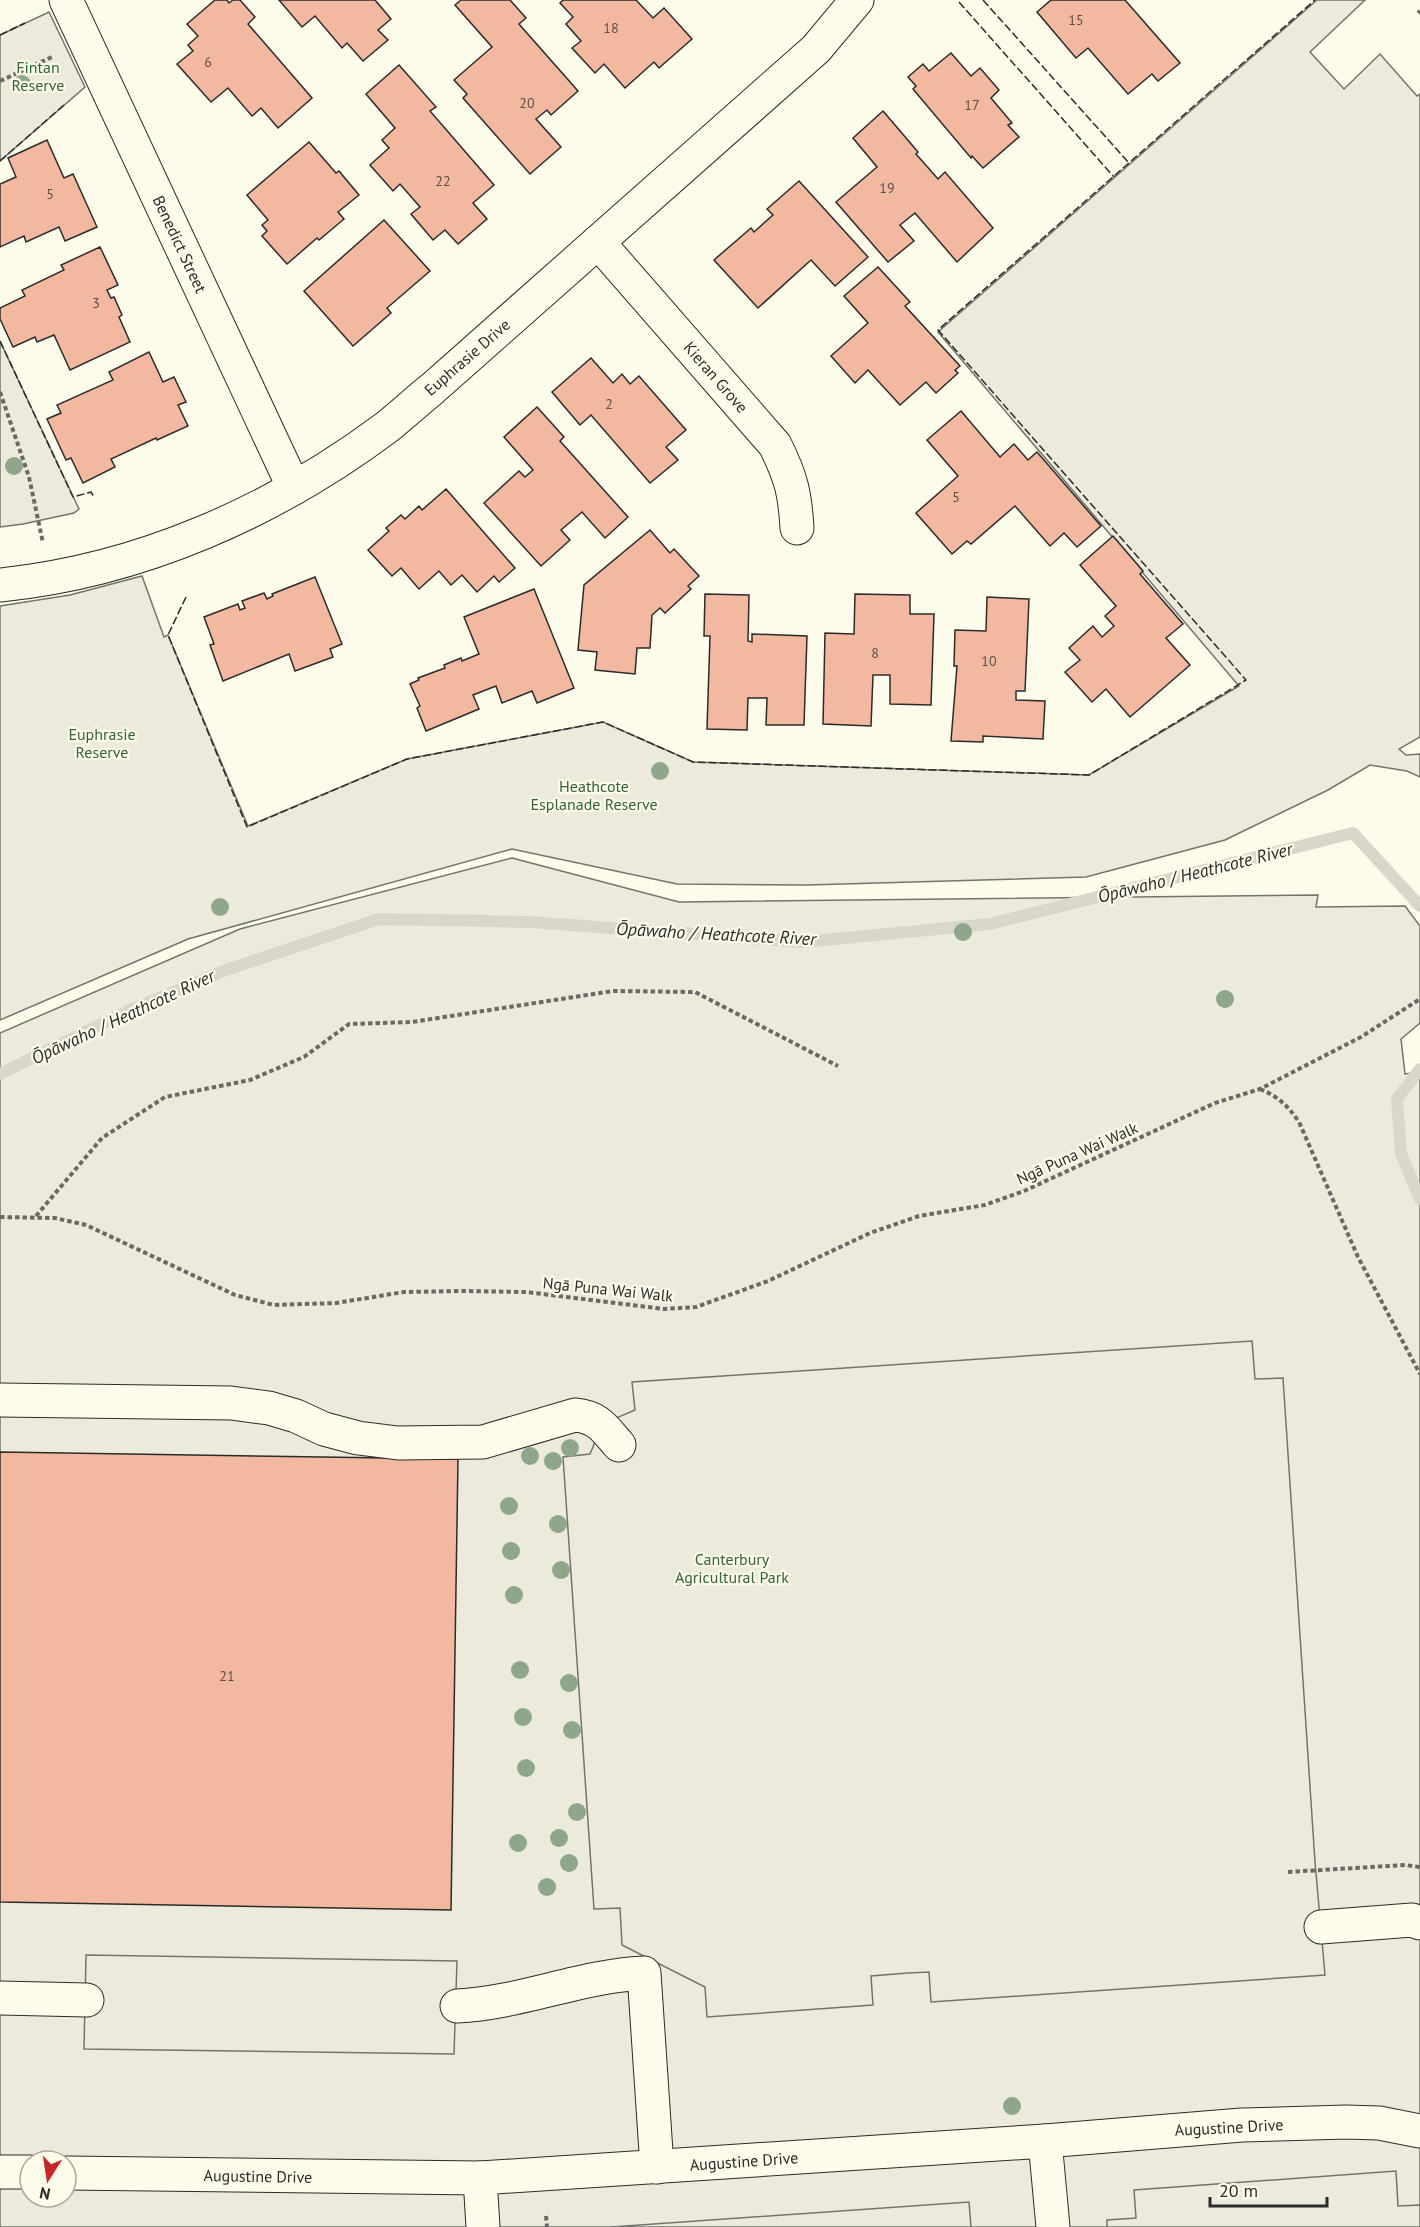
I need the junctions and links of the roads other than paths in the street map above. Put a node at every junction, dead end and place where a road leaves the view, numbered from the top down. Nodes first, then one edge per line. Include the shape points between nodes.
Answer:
1 (66, 0) edge
2 (857, 0) edge
3 (598, 242) junction
4 (294, 488) junction
5 (797, 528) dead end
6 (0, 585) edge
7 (0, 1400) edge
8 (619, 1445) dead end
9 (1420, 1923) edge
10 (1321, 1927) dead end
11 (0, 1998) edge
12 (87, 2000) dead end
13 (458, 2006) dead end
14 (1420, 2131) edge
15 (1046, 2141) junction
16 (657, 2167) junction
17 (0, 2172) edge
18 (18, 2172) edge
19 (78, 2173) edge
20 (480, 2178) junction
21 (483, 2227) edge
22 (1053, 2227) edge

1 - 4 street, Benedict Street
2 - 3 street, Euphrasie Drive via 816,49
3 - 4 street, Euphrasie Drive via 388,426
3 - 5 street, Kieran Grove via 775,445 789,474
4 - 6 street, Euphrasie Drive via 247,513 149,552 92,568
7 - 8 street via 231,1403 269,1408 358,1438 398,1443 483,1442 587,1416 597,1420
9 - 10 street via 1412,1920
11 - 12 street
13 - 16 street via 503,2001 610,1975 644,1973
14 - 15 street, Augustine Drive via 1346,2122 1242,2125
15 - 16 street, Augustine Drive
15 - 22 street
16 - 20 street, Augustine Drive
17 - 18 street
19 - 20 street, Augustine Drive
20 - 21 street

